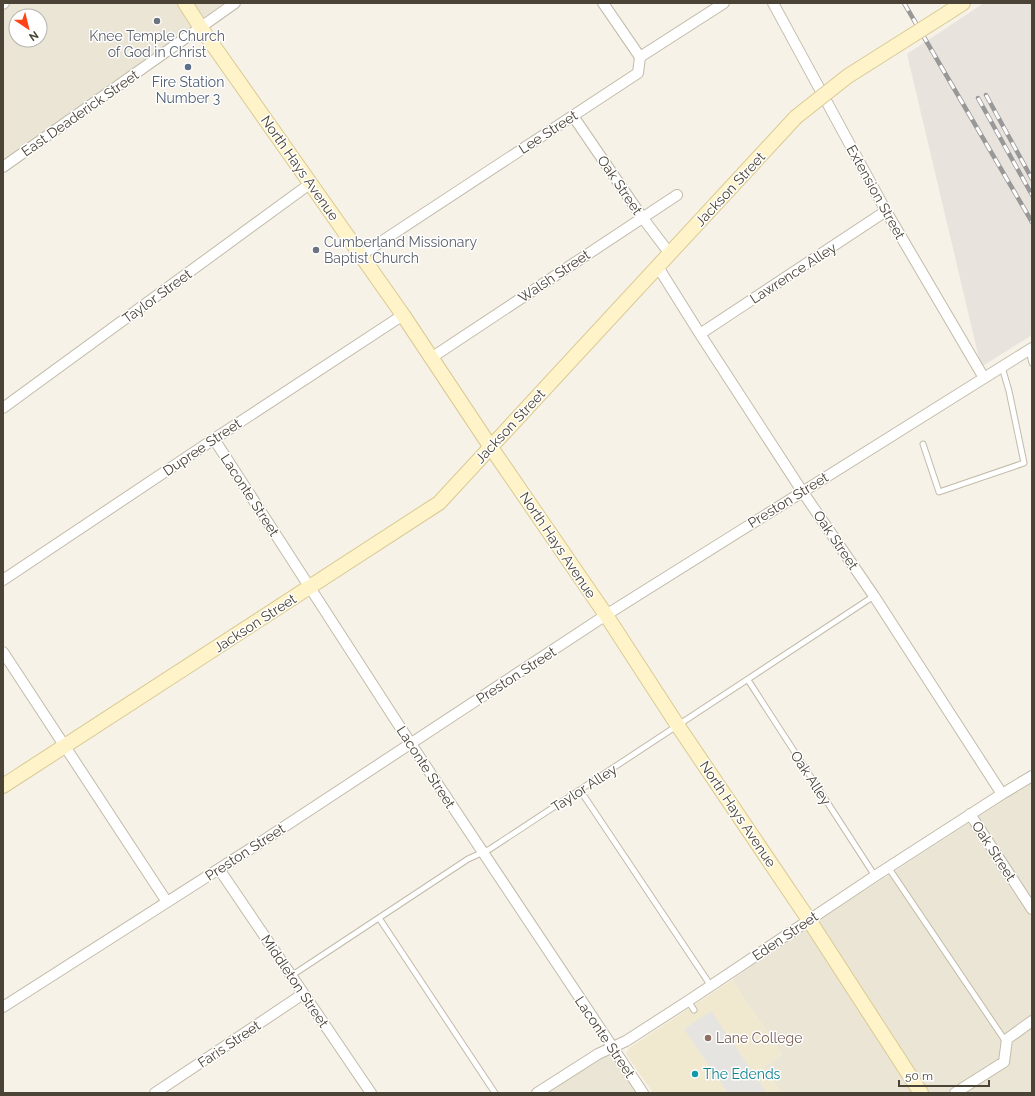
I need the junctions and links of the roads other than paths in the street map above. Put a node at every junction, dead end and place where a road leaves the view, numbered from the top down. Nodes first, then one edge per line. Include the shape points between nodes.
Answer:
1 (185, 3) edge
2 (235, 3) edge
3 (603, 3) edge
4 (724, 3) edge
5 (773, 3) edge
6 (963, 3) edge
7 (201, 28) junction
8 (640, 57) junction
9 (573, 116) junction
10 (3, 167) edge
11 (311, 183) junction
12 (677, 195) dead end
13 (886, 212) junction
14 (642, 217) junction
15 (670, 254) junction
16 (361, 255) junction
17 (658, 266) junction
18 (403, 315) junction
19 (700, 334) junction
20 (1030, 349) edge
21 (431, 358) junction
22 (1032, 363) edge
23 (1002, 367) junction
24 (984, 378) junction
25 (3, 408) edge
26 (214, 439) junction
27 (923, 444) dead end
28 (490, 446) junction
29 (802, 491) junction
30 (3, 580) edge
31 (310, 587) junction
32 (874, 596) junction
33 (606, 615) junction
34 (3, 652) edge
35 (748, 680) junction
36 (678, 726) junction
37 (411, 744) junction
38 (65, 746) junction
39 (1032, 776) edge
40 (3, 786) edge
41 (580, 790) junction
42 (1002, 794) junction
43 (970, 814) junction
44 (483, 853) junction
45 (888, 867) junction
46 (219, 869) junction
47 (875, 876) junction
48 (167, 902) junction
49 (1032, 909) edge
50 (379, 918) junction
51 (809, 920) junction
52 (291, 976) junction
53 (711, 986) junction
54 (303, 994) junction
55 (688, 1001) junction
56 (3, 1007) edge
57 (694, 1010) dead end
58 (1032, 1021) edge
59 (1007, 1042) junction
60 (612, 1047) junction
61 (155, 1093) edge
62 (371, 1093) edge
63 (496, 1093) edge
64 (537, 1093) edge
65 (642, 1093) edge
66 (921, 1093) edge
67 (955, 1093) edge

1 - 7 street, North Hays Avenue
2 - 7 street, East Deaderick Street
3 - 8 street
4 - 8 street
5 - 13 street, Extension Street
6 - 15 street, Jackson Street, bridge via 848,76 796,117
7 - 10 street, East Deaderick Street
7 - 11 street, North Hays Avenue
8 - 9 street, Lee Street via 638,73
9 - 14 street, Oak Street
9 - 16 street, Lee Street
11 - 16 street, North Hays Avenue
11 - 25 street, Taylor Street
12 - 14 street, Walsh Street
13 - 19 street, Lawrence Alley
13 - 24 street, Extension Street
14 - 15 street, Oak Street
14 - 21 street, Walsh Street
15 - 17 street, Jackson Street
16 - 18 street, North Hays Avenue
17 - 19 street, Oak Street
17 - 28 street, Jackson Street
18 - 21 street, North Hays Avenue
18 - 26 street, Dupree Street
19 - 29 street, Oak Street
20 - 22 lane
20 - 23 street, Preston Street
21 - 28 street, North Hays Avenue
23 - 24 street, Preston Street
23 - 27 lane via 1024,463 939,492
24 - 29 street, Preston Street
26 - 30 street, Dupree Street
26 - 31 street, Laconte Street
28 - 31 street, Jackson Street via 439,503
28 - 33 street, North Hays Avenue
29 - 32 street, Oak Street
29 - 33 street, Preston Street
31 - 37 street, Laconte Street
31 - 38 street, Jackson Street
32 - 35 lane, Taylor Alley
32 - 42 street, Oak Street
33 - 36 street, North Hays Avenue
33 - 37 street, Preston Street
34 - 38 street
35 - 36 lane, Taylor Alley
35 - 47 lane, Oak Alley
36 - 41 lane, Taylor Alley
36 - 51 street, North Hays Avenue
37 - 44 street, Laconte Street
37 - 46 street, Preston Street
38 - 40 street, Jackson Street
38 - 48 street
39 - 42 street, Eden Street
41 - 44 lane, Taylor Alley
41 - 53 lane
42 - 43 street, Eden Street
43 - 45 street, Eden Street
43 - 49 street, Oak Street
44 - 50 lane, Taylor Alley via 468,859
44 - 60 street, Laconte Street
45 - 47 street, Eden Street
45 - 59 lane
46 - 48 street, Preston Street
46 - 52 street, Middleton Street
47 - 51 street, Eden Street
48 - 56 street, Preston Street
50 - 52 lane, Taylor Alley
50 - 63 lane
51 - 53 street, Eden Street
51 - 66 street, North Hays Avenue
52 - 54 street, Middleton Street
53 - 55 street, Eden Street
54 - 61 street, Faris Street
54 - 62 street, Middleton Street
55 - 57 lane
55 - 60 street, Eden Street
58 - 59 street via 1007,1039
59 - 67 street via 1004,1062
60 - 64 street, Eden Street
60 - 65 street, Laconte Street

